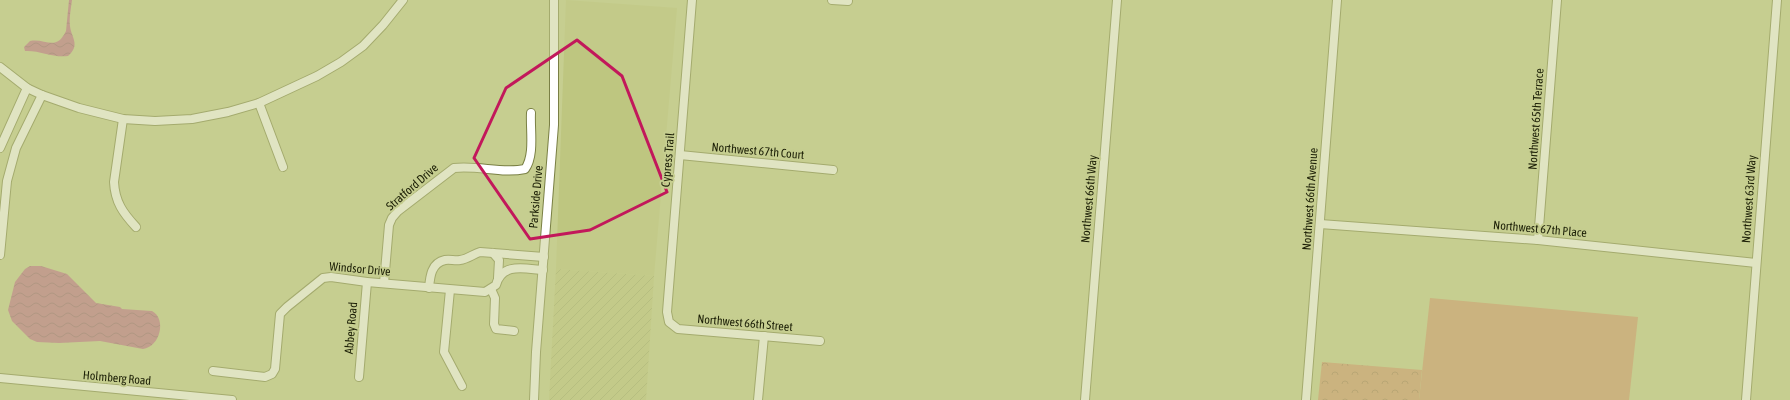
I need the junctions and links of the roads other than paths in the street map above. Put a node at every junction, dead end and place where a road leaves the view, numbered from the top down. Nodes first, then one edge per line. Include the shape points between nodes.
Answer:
1 (403, 0) edge
2 (554, 0) edge
3 (692, 0) edge
4 (832, 0) edge
5 (1117, 0) edge
6 (1337, 0) edge
7 (1557, 0) edge
8 (1777, 0) edge
9 (848, 1) dead end
10 (0, 67) edge
11 (27, 88) junction
12 (42, 95) junction
13 (259, 103) junction
14 (531, 113) dead end
15 (123, 120) junction
16 (0, 148) edge
17 (680, 156) junction
18 (283, 167) dead end
19 (833, 170) dead end
20 (1320, 224) junction
21 (136, 227) dead end
22 (1538, 240) junction
23 (493, 253) junction
24 (0, 255) edge
25 (544, 257) junction
26 (1756, 263) junction
27 (543, 270) junction
28 (498, 278) junction
29 (367, 282) junction
30 (384, 283) junction
31 (429, 288) junction
32 (491, 289) junction
33 (450, 290) junction
34 (669, 322) joint
35 (514, 331) dead end
36 (764, 336) junction
37 (820, 341) dead end
38 (213, 372) dead end
39 (359, 377) dead end
40 (0, 378) edge
41 (462, 386) dead end
42 (208, 399) edge
43 (533, 399) edge
44 (232, 400) edge
45 (758, 400) edge
46 (1085, 400) edge
47 (1306, 400) edge
48 (1746, 400) edge

1 - 13 street via 363,46 341,62
2 - 25 street, Parkside Drive via 554,125
3 - 17 street, Cypress Trail
4 - 9 street
5 - 46 street, Northwest 66th Way
6 - 20 street, Northwest 66th Avenue
7 - 22 street, Northwest 65th Terrace
8 - 26 street, Northwest 63rd Way
10 - 11 street
11 - 12 street
11 - 16 street
12 - 15 street
12 - 24 street via 16,148 7,181
13 - 15 street via 192,119
13 - 18 street
14 - 30 street, Stratford Drive via 530,155 525,169 515,172 454,168 398,211 389,226
15 - 21 street via 114,192 122,211
17 - 19 street, Northwest 67th Court
17 - 34 street, Cypress Trail via 667,312
20 - 22 street, Northwest 67th Place
20 - 47 street, Northwest 66th Avenue
22 - 26 street, Northwest 67th Place
23 - 25 street
23 - 28 street via 499,260
23 - 31 street via 480,252 462,260 444,260 431,272
25 - 27 street, Parkside Drive
26 - 48 street, Northwest 63rd Way
27 - 28 street via 515,267
27 - 43 street, Parkside Drive
28 - 32 street
29 - 30 street, Windsor Drive
29 - 38 street, Windsor Drive via 323,278 287,307 280,314 275,369 272,374 265,378
29 - 39 street, Abbey Road
30 - 31 street, Windsor Drive
31 - 33 street, Windsor Drive
32 - 33 street, Windsor Drive via 485,292
32 - 35 street via 495,298 496,329
33 - 41 street via 444,352
34 - 36 street, Northwest 66th Street via 678,329
36 - 37 street, Northwest 66th Street
36 - 45 street
40 - 42 street, Holmberg Road
42 - 44 street, Holmberg Road

